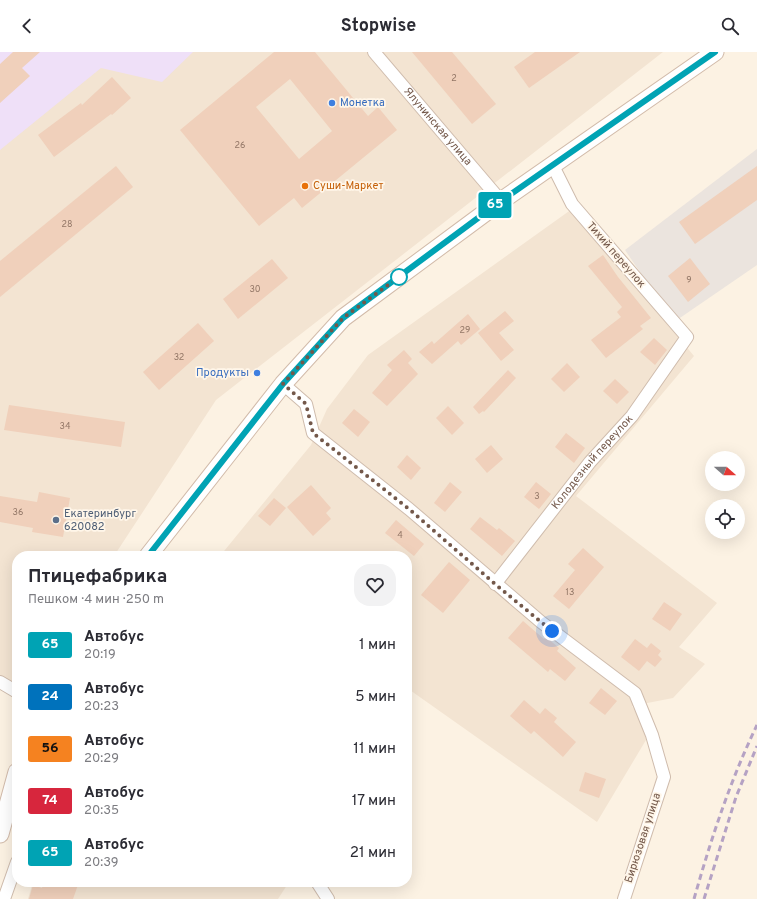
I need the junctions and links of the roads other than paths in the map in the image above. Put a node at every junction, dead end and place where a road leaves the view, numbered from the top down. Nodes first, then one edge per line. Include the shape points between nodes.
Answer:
1 (374, 52) edge
2 (715, 52) edge
3 (552, 166) junction
4 (501, 201) junction
5 (687, 337) joint
6 (283, 384) junction
7 (152, 551) edge
8 (495, 584) junction
9 (1, 683) edge
10 (12, 684) edge
11 (12, 689) edge
12 (12, 777) edge
13 (12, 790) edge
14 (0, 800) edge
15 (0, 834) edge
16 (12, 876) edge
17 (320, 887) edge
18 (4, 899) edge
19 (328, 899) edge
20 (624, 899) edge

1 - 4 street, Ялунинская улица
2 - 3 main road
3 - 4 main road
3 - 5 street, Тихий переулок via 572,204
4 - 6 main road via 343,318
5 - 8 street, Колодезный переулок via 632,416 590,462
6 - 7 main road
6 - 8 street via 306,404 313,433 409,509
8 - 20 street, Бирюзовая улица via 540,622 635,693 652,735 664,777
9 - 10 street
9 - 11 street
12 - 14 main road
13 - 15 main road
16 - 18 street
17 - 19 street

